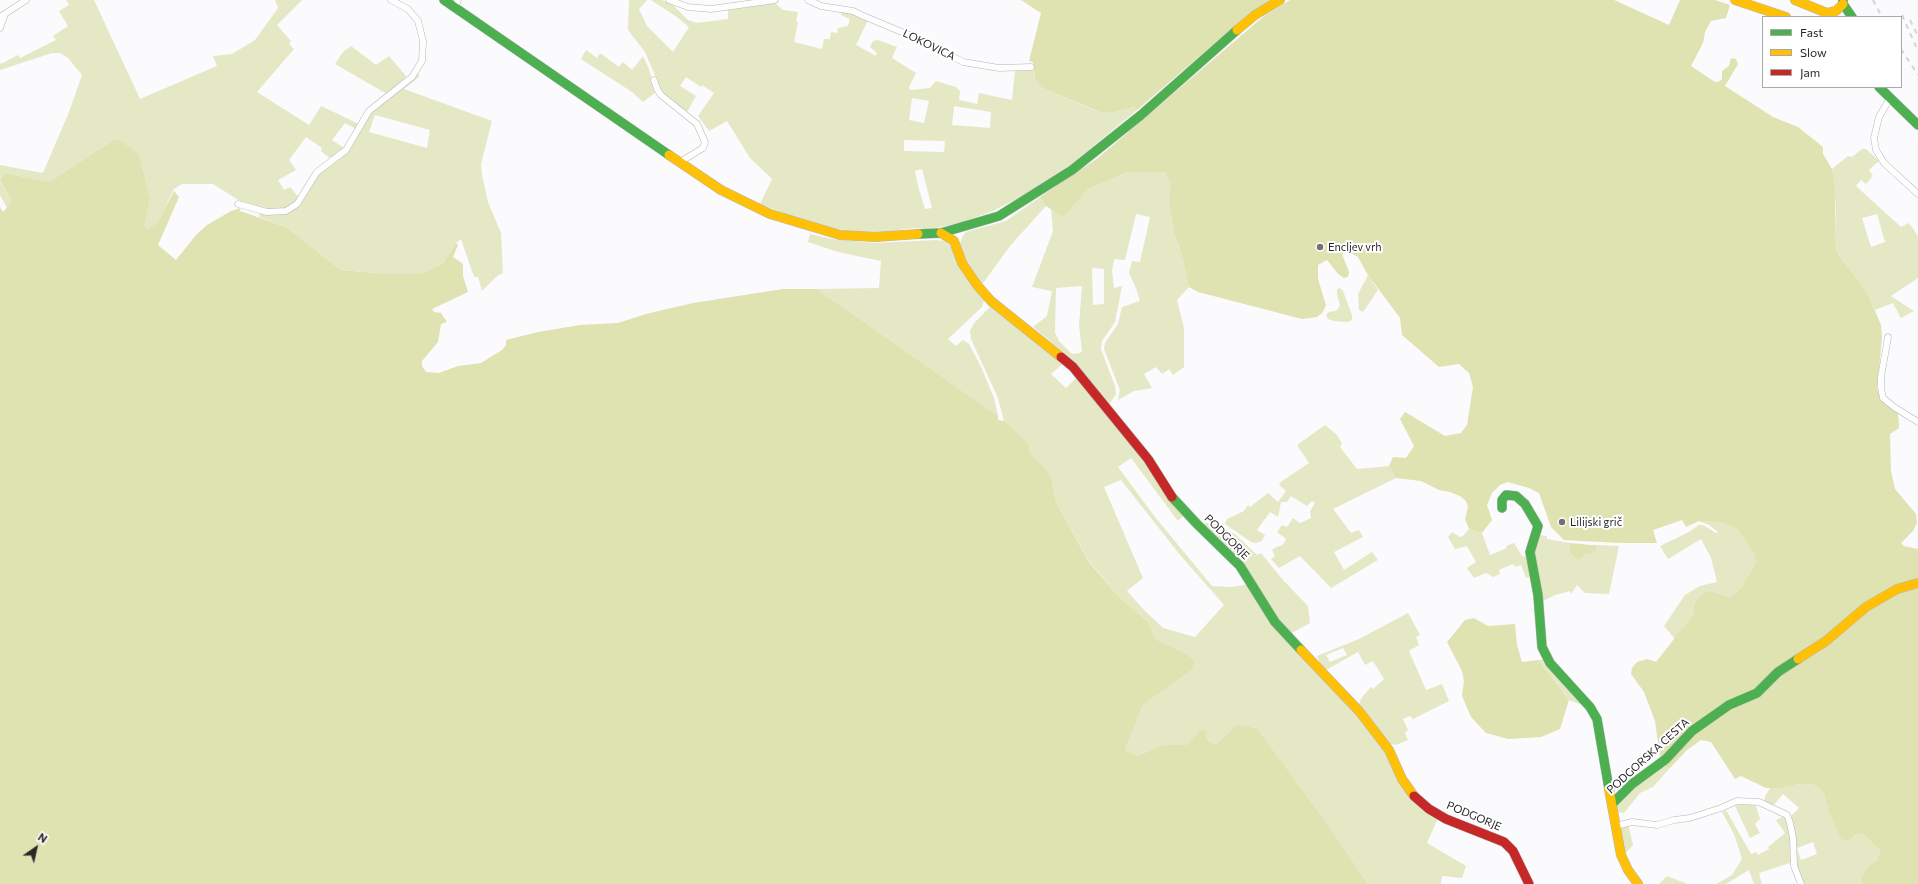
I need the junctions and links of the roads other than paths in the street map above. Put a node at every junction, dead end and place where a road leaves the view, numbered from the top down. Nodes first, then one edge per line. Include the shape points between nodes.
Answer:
1 (26, 0) edge
2 (391, 0) edge
3 (444, 0) edge
4 (669, 0) edge
5 (776, 0) edge
6 (808, 0) edge
7 (830, 0) edge
8 (1280, 0) edge
9 (1795, 0) edge
10 (1739, 1) edge
11 (1843, 2) edge
12 (456, 4) edge
13 (830, 8) junction
14 (1783, 16) edge
15 (1851, 16) edge
16 (2, 17) edge
17 (0, 28) edge
18 (1031, 67) dead end
19 (654, 80) dead end
20 (1880, 88) edge
21 (1890, 98) junction
22 (1918, 125) edge
23 (680, 162) junction
24 (1918, 194) edge
25 (238, 204) dead end
26 (941, 234) junction
27 (1888, 338) dead end
28 (1918, 422) edge
29 (1502, 508) dead end
30 (1918, 583) edge
31 (1612, 804) junction
32 (1616, 826) junction
33 (1529, 884) edge
34 (1638, 884) edge
35 (1801, 884) edge

1 - 16 street
2 - 25 street via 408,9 418,21 423,41 422,61 412,77 369,111 346,150 317,172 297,204 286,211 267,212
3 - 12 street
4 - 5 street via 688,7 711,9
6 - 13 street, LOKOVICA
7 - 13 street
8 - 26 street via 1256,15 1141,115 1072,170 999,216
9 - 11 street via 1827,13 1836,11
10 - 14 street
11 - 15 street
12 - 23 street
13 - 18 street, LOKOVICA via 853,11 926,42 963,62 999,68
16 - 17 street
19 - 23 street via 661,95 697,124 705,142 703,148
20 - 21 street
21 - 22 street
21 - 24 street via 1879,117 1874,138 1876,150 1884,163
23 - 26 street via 721,190 770,214 840,235 875,237
26 - 33 street, PODGORJE via 954,241 962,263 991,301 1073,367 1148,458 1173,498 1240,566 1275,622 1359,711 1389,750 1402,779 1413,795 1446,819 1504,842 1513,851
27 - 28 street via 1881,377 1883,398
29 - 31 street via 1502,500 1506,495 1516,496 1526,504 1538,526 1530,552 1538,595 1542,647 1550,663 1590,707 1597,719
30 - 31 street, PODGORSKA CESTA via 1897,589 1866,607 1826,641 1778,672 1757,693 1729,705 1692,731 1666,760 1632,784
31 - 32 street
32 - 34 street via 1620,855
32 - 35 street via 1632,822 1657,825 1690,818 1737,801 1759,802 1787,815 1793,838 1794,866

